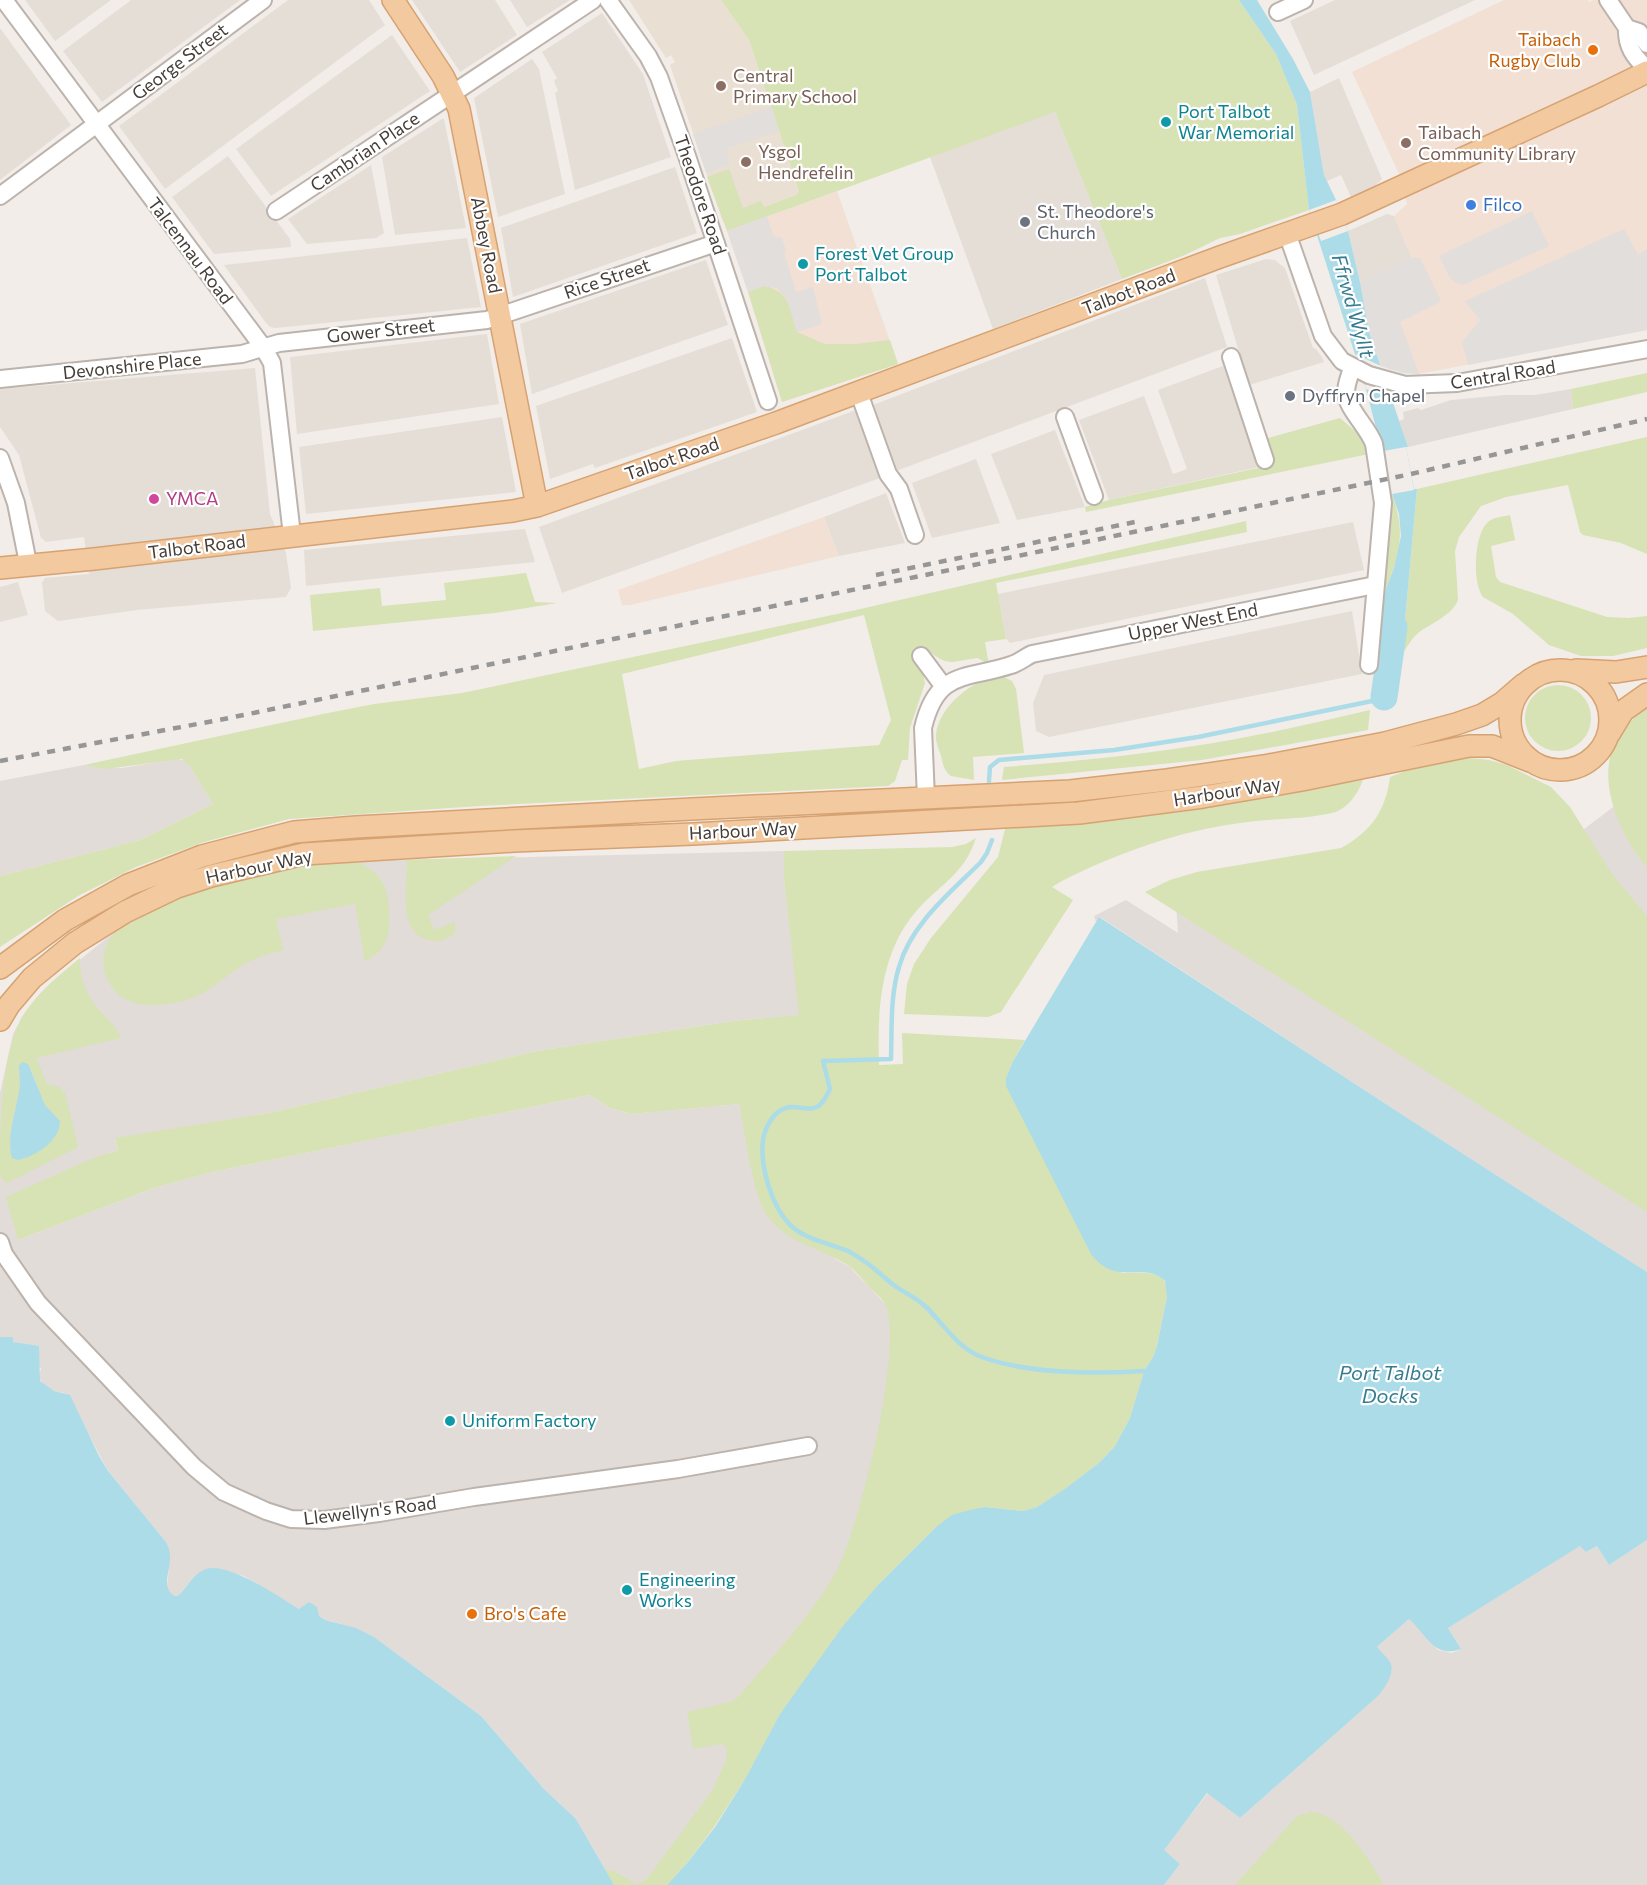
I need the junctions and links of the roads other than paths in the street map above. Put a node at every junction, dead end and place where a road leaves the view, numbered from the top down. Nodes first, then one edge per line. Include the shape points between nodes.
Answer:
1 (4, 0) edge
2 (263, 0) edge
3 (393, 0) edge
4 (593, 0) edge
5 (608, 0) edge
6 (1304, 0) edge
7 (1608, 0) edge
8 (1278, 12) dead end
9 (1627, 28) junction
10 (1647, 44) edge
11 (1647, 70) edge
12 (453, 93) junction
13 (96, 124) junction
14 (0, 196) edge
15 (276, 211) dead end
16 (1287, 233) junction
17 (716, 243) junction
18 (500, 316) junction
19 (263, 347) junction
20 (1647, 349) edge
21 (1231, 357) dead end
22 (1356, 369) junction
23 (0, 379) edge
24 (859, 393) junction
25 (768, 401) dead end
26 (1065, 417) dead end
27 (0, 458) edge
28 (1265, 460) dead end
29 (1094, 496) dead end
30 (537, 506) junction
31 (292, 535) junction
32 (915, 535) dead end
33 (28, 564) junction
34 (0, 567) edge
35 (1375, 585) junction
36 (921, 656) dead end
37 (1369, 665) dead end
38 (1647, 667) edge
39 (1566, 669) junction
40 (1524, 684) junction
41 (944, 687) junction
42 (1647, 694) edge
43 (1607, 738) junction
44 (1530, 760) junction
45 (926, 798) junction
46 (0, 968) edge
47 (0, 1020) edge
48 (0, 1242) edge
49 (808, 1446) dead end

1 - 13 street, Talcennau Road
2 - 13 street, George Street
3 - 12 main road, Abbey Road
4 - 12 street, Cambrian Place
5 - 17 street, Theodore Road via 659,77
6 - 8 street
7 - 9 street
9 - 10 street via 1639,32
9 - 11 street via 1627,42 1636,60
11 - 16 main road, Talbot Road via 1342,214
12 - 15 street, Cambrian Place
12 - 18 main road, Abbey Road
13 - 14 street, George Street
13 - 19 street, Talcennau Road
16 - 22 street via 1323,336 1342,362
16 - 24 main road, Talbot Road
17 - 18 street, Rice Street
17 - 25 street, Theodore Road
18 - 19 street, Gower Street
18 - 30 main road, Abbey Road
19 - 23 street, Devonshire Place via 242,354
19 - 31 street, Talcennau Road via 274,375
20 - 22 street, Central Road via 1457,383 1405,385
21 - 28 street
22 - 35 street via 1347,399 1371,435 1383,496
24 - 30 main road, Talbot Road
24 - 32 street
26 - 29 street
27 - 33 street via 16,503
30 - 31 main road, Talbot Road
31 - 33 main road, Talbot Road
33 - 34 main road, Talbot Road
35 - 37 street
35 - 41 street, Upper West End via 1032,654 1014,665 962,676
36 - 41 street
38 - 39 main road via 1616,672
39 - 40 main road via 1545,671
39 - 43 main road via 1587,677 1603,692 1610,716
40 - 44 main road via 1511,708 1510,725 1513,739
40 - 45 main road, Harbour Way via 1482,715 1385,743 1264,766 1070,791
41 - 45 street via 923,728
42 - 43 main road via 1623,711
43 - 44 main road via 1599,752 1576,768 1550,769
44 - 47 main road, Harbour Way via 1492,746 1469,746 1280,784 1079,813 304,854 177,887 125,912 75,943 32,978
45 - 46 main road, Harbour Way via 294,832 202,856 128,885 65,920
48 - 49 street, Llewellyn's Road via 38,1303 194,1467 233,1497 291,1519 324,1520 678,1469

